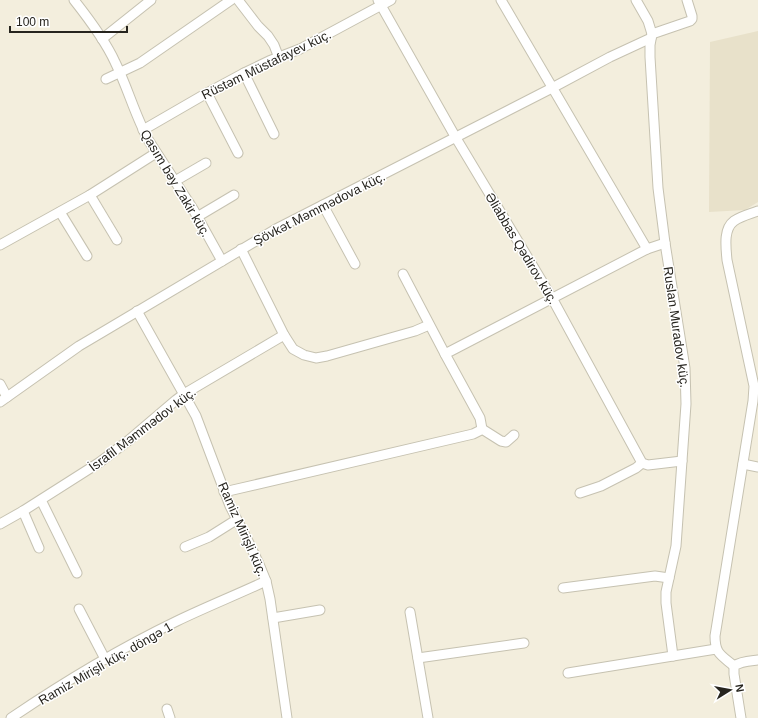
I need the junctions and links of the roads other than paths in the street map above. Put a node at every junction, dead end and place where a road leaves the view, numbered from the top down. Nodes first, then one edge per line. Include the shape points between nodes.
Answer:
1 (74, 0) edge
2 (151, 0) edge
3 (231, 0) edge
4 (238, 0) edge
5 (390, 0) edge
6 (501, 0) edge
7 (636, 0) edge
8 (687, 0) edge
9 (380, 2) edge
10 (651, 36) junction
11 (102, 39) junction
12 (279, 58) junction
13 (120, 73) junction
14 (244, 73) junction
15 (106, 79) dead end
16 (552, 88) junction
17 (207, 93) junction
18 (143, 130) junction
19 (274, 134) dead end
20 (456, 138) junction
21 (156, 153) junction
22 (238, 153) dead end
23 (206, 163) dead end
24 (175, 181) junction
25 (90, 195) junction
26 (234, 195) dead end
27 (323, 205) junction
28 (758, 211) edge
29 (60, 212) junction
30 (197, 217) junction
31 (117, 240) dead end
32 (665, 244) junction
33 (0, 245) edge
34 (241, 249) junction
35 (647, 249) junction
36 (87, 256) dead end
37 (222, 261) junction
38 (355, 264) dead end
39 (403, 274) dead end
40 (552, 298) junction
41 (138, 311) junction
42 (429, 325) junction
43 (284, 336) junction
44 (445, 354) junction
45 (0, 384) edge
46 (184, 394) junction
47 (4, 400) edge
48 (482, 429) junction
49 (514, 435) dead end
50 (682, 461) junction
51 (642, 463) junction
52 (743, 464) junction
53 (758, 467) edge
54 (224, 492) junction
55 (580, 493) dead end
56 (41, 500) junction
57 (23, 511) junction
58 (236, 520) junction
59 (0, 524) edge
60 (185, 547) dead end
61 (39, 548) dead end
62 (77, 573) dead end
63 (669, 578) junction
64 (266, 581) junction
65 (563, 588) dead end
66 (79, 609) dead end
67 (320, 610) dead end
68 (410, 612) dead end
69 (273, 618) junction
70 (524, 643) dead end
71 (716, 648) junction
72 (673, 656) junction
73 (418, 658) junction
74 (105, 659) junction
75 (758, 660) edge
76 (734, 666) junction
77 (568, 673) dead end
78 (167, 709) dead end
79 (11, 718) edge
80 (170, 718) edge
81 (286, 718) edge
82 (428, 718) edge
83 (741, 718) edge

1 - 11 street, Qasım bəy Zakir küç.
2 - 11 street
3 - 13 street via 140,63
4 - 12 street via 268,36
5 - 9 street, Rüstəm Müstafayev küç.
6 - 16 street
7 - 10 street, Ruslan Muradov küç. via 648,22
8 - 10 street, Şövkət Məmmədova küç. via 692,16 690,21
9 - 12 street, Rüstəm Müstafayev küç. via 300,49
9 - 20 street, Əliabbas Qədirov küç.
10 - 16 street, Şövkət Məmmədova küç.
10 - 32 street, Ruslan Muradov küç. via 658,188
11 - 13 street, Qasım bəy Zakir küç.
12 - 14 street, Rüstəm Müstafayev küç.
13 - 15 street
13 - 18 street, Qasım bəy Zakir küç.
14 - 17 street, Rüstəm Müstafayev küç.
14 - 19 street
16 - 20 street, Şövkət Məmmədova küç.
16 - 35 street
17 - 18 street, Rüstəm Müstafayev küç.
17 - 22 street
18 - 21 street, Qasım bəy Zakir küç.
20 - 27 street, Şövkət Məmmədova küç.
20 - 40 street, Əliabbas Qədirov küç.
21 - 24 street, Qasım bəy Zakir küç.
21 - 25 street
23 - 24 street
24 - 30 street, Qasım bəy Zakir küç.
25 - 29 street
25 - 31 street
26 - 30 street
27 - 34 street, Şövkət Məmmədova küç.
27 - 38 street
28 - 52 street via 734,221 727,230 726,239 727,260 754,386
29 - 33 street
29 - 36 street
30 - 37 street, Qasım bəy Zakir küç.
32 - 35 street
32 - 50 street, Ruslan Muradov küç. via 685,368 686,404
34 - 37 street, Şövkət Məmmədova küç.
34 - 43 street
35 - 40 street
37 - 41 street, Şövkət Məmmədova küç.
39 - 42 street
40 - 44 street
40 - 51 street, Əliabbas Qədirov küç.
41 - 46 street, Ramiz Mirişli küç.
41 - 47 street, Şövkət Məmmədova küç. via 79,346
42 - 43 street via 316,358 304,356 293,349
42 - 44 street
43 - 46 street, İsrafil Məmmədov küç.
44 - 48 street via 480,418
45 - 47 street
46 - 54 street, Ramiz Mirişli küç. via 196,416
46 - 56 street, İsrafil Məmmədov küç. via 130,440
48 - 49 street via 506,442
48 - 54 street via 473,434
50 - 51 street via 648,465
50 - 63 street, Ruslan Muradov küç. via 676,546
51 - 55 street via 601,486
52 - 53 street
52 - 71 street via 715,636
54 - 58 street, Ramiz Mirişli küç.
56 - 57 street, İsrafil Məmmədov küç.
56 - 62 street
57 - 59 street, İsrafil Məmmədov küç.
57 - 61 street
58 - 60 street
58 - 64 street, Ramiz Mirişli küç.
63 - 65 street via 655,576
63 - 72 street, Ruslan Muradov küç. via 666,603
64 - 69 street, Ramiz Mirişli küç.
64 - 74 street, Ramiz Mirişli küç. döngə 1 via 178,621
66 - 74 street
67 - 69 street
68 - 73 street
69 - 81 street, Ramiz Mirişli küç.
70 - 73 street
71 - 72 street
71 - 76 street
72 - 77 street
73 - 82 street
74 - 79 street, Ramiz Mirişli küç. döngə 1
75 - 76 street
76 - 83 street
78 - 80 street

